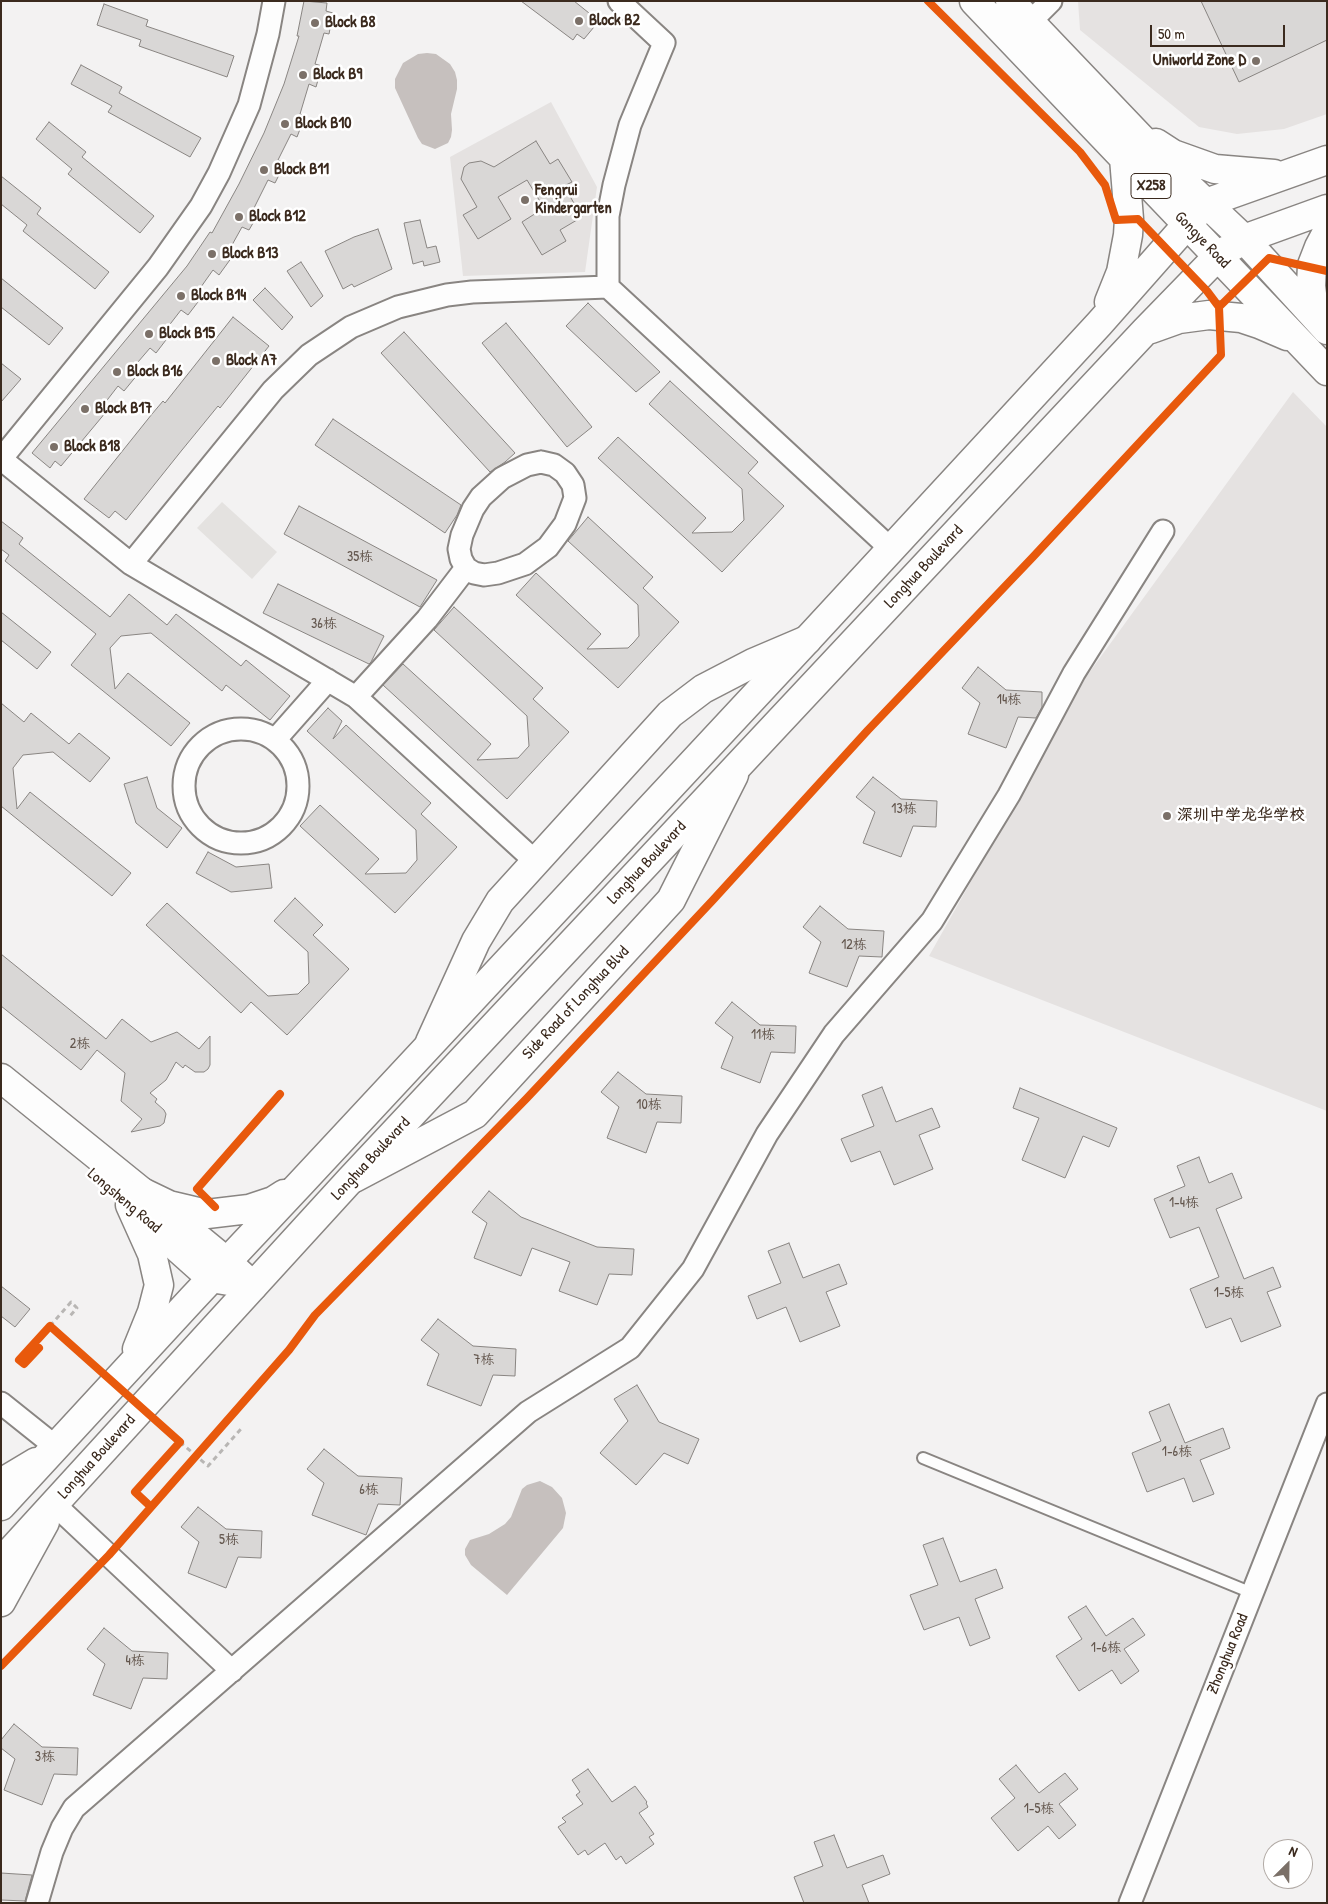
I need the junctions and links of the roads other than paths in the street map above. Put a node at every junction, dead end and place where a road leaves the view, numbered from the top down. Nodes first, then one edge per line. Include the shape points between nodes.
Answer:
1 (274, 1) edge
2 (619, 1) edge
3 (974, 1) edge
4 (1010, 1) edge
5 (1051, 1) edge
6 (1030, 22) junction
7 (1118, 115) junction
8 (1124, 158) junction
9 (1327, 160) edge
10 (1286, 175) junction
11 (1206, 203) junction
12 (1327, 209) edge
13 (1188, 225) junction
14 (1327, 232) edge
15 (1244, 239) junction
16 (1218, 256) junction
17 (608, 287) junction
18 (1098, 324) junction
19 (1324, 327) edge
20 (1145, 331) junction
21 (1301, 344) junction
22 (1327, 371) edge
23 (1, 459) edge
24 (1163, 531) dead end
25 (891, 549) junction
26 (131, 564) junction
27 (466, 568) junction
28 (807, 640) junction
29 (328, 680) junction
30 (356, 697) junction
31 (276, 740) junction
32 (739, 765) junction
33 (536, 862) junction
34 (427, 1048) junction
35 (1, 1078) edge
36 (1, 1101) edge
37 (350, 1180) junction
38 (302, 1182) junction
39 (136, 1199) junction
40 (219, 1270) junction
41 (253, 1286) junction
42 (125, 1371) junction
43 (1, 1403) edge
44 (1327, 1404) edge
45 (55, 1449) junction
46 (923, 1458) dead end
47 (1, 1484) edge
48 (54, 1504) junction
49 (1, 1506) edge
50 (1, 1562) edge
51 (1252, 1593) junction
52 (1, 1602) edge
53 (232, 1671) junction
54 (37, 1903) edge
55 (1130, 1903) edge

1 - 23 street via 260,70 249,105 219,174 201,206 158,267
2 - 17 street via 664,43 630,124 614,185 608,216
3 - 8 main road, Gongye Road / X258
4 - 6 main road, Gongye Road / X258
5 - 6 street
6 - 7 main road, Gongye Road / X258
7 - 10 main road via 1173,154 1215,169
7 - 11 main road, Gongye Road / X258
8 - 13 main road, Gongye Road / X258
8 - 18 main road via 1129,219 1127,244 1118,281
9 - 10 main road
10 - 11 main road
11 - 13 main road
11 - 15 main road, Gongye Road / X258
12 - 15 main road, Longhua Boulevard
13 - 16 main road, Gongye Road / X258
13 - 18 main road
14 - 19 main road via 1312,265 1311,286 1313,302
15 - 16 main road, Longhua Boulevard
15 - 19 main road, X258
16 - 20 main road, Longhua Boulevard
16 - 21 main road, Gongye Road / X258
17 - 25 street
17 - 26 street via 447,295 398,307 351,327 309,355 273,390
18 - 25 main road
20 - 21 main road via 1179,319 1209,314 1260,324
20 - 32 main road, Longhua Boulevard
21 - 22 main road, Gongye Road / X258
23 - 26 street
24 - 53 street via 1074,673 1009,795 932,920 834,1034 767,1134 693,1269 630,1348 528,1412
25 - 28 main road
26 - 29 street
27 - 27 street via 459,549 462,535 472,509 491,487 514,471 541,462 554,465 565,473 573,485 575,498 565,524 548,547 525,564 498,574 484,575
27 - 30 street via 427,619
28 - 33 main road via 703,689 670,714
28 - 34 main road
29 - 30 street
29 - 31 street
30 - 33 street
31 - 31 street via 255,731 233,730 212,737 195,752 185,772 184,795 192,816 207,832 228,842 250,843 271,836 288,820 297,800 298,778 290,757
32 - 37 main road, Longhua Boulevard
32 - 37 main road, Side Road of Longhua Blvd via 671,900 475,1114
33 - 34 main road via 488,918
34 - 38 main road
35 - 39 main road, Longsheng Road
36 - 39 main road, Longsheng Road
37 - 41 main road, Longhua Boulevard
38 - 39 main road via 273,1201 249,1209 207,1214
38 - 40 main road
39 - 40 main road, Longsheng Road
39 - 42 main road via 159,1285 146,1328
40 - 41 main road
40 - 42 main road
41 - 48 main road, Longhua Boulevard
42 - 45 main road
43 - 45 street
44 - 51 street, Zhonghua Road
45 - 47 main road
45 - 49 main road
46 - 51 lane
48 - 50 main road, Longhua Boulevard
48 - 52 main road
48 - 53 street
51 - 55 street, Zhonghua Road
53 - 54 street via 74,1808 52,1852

